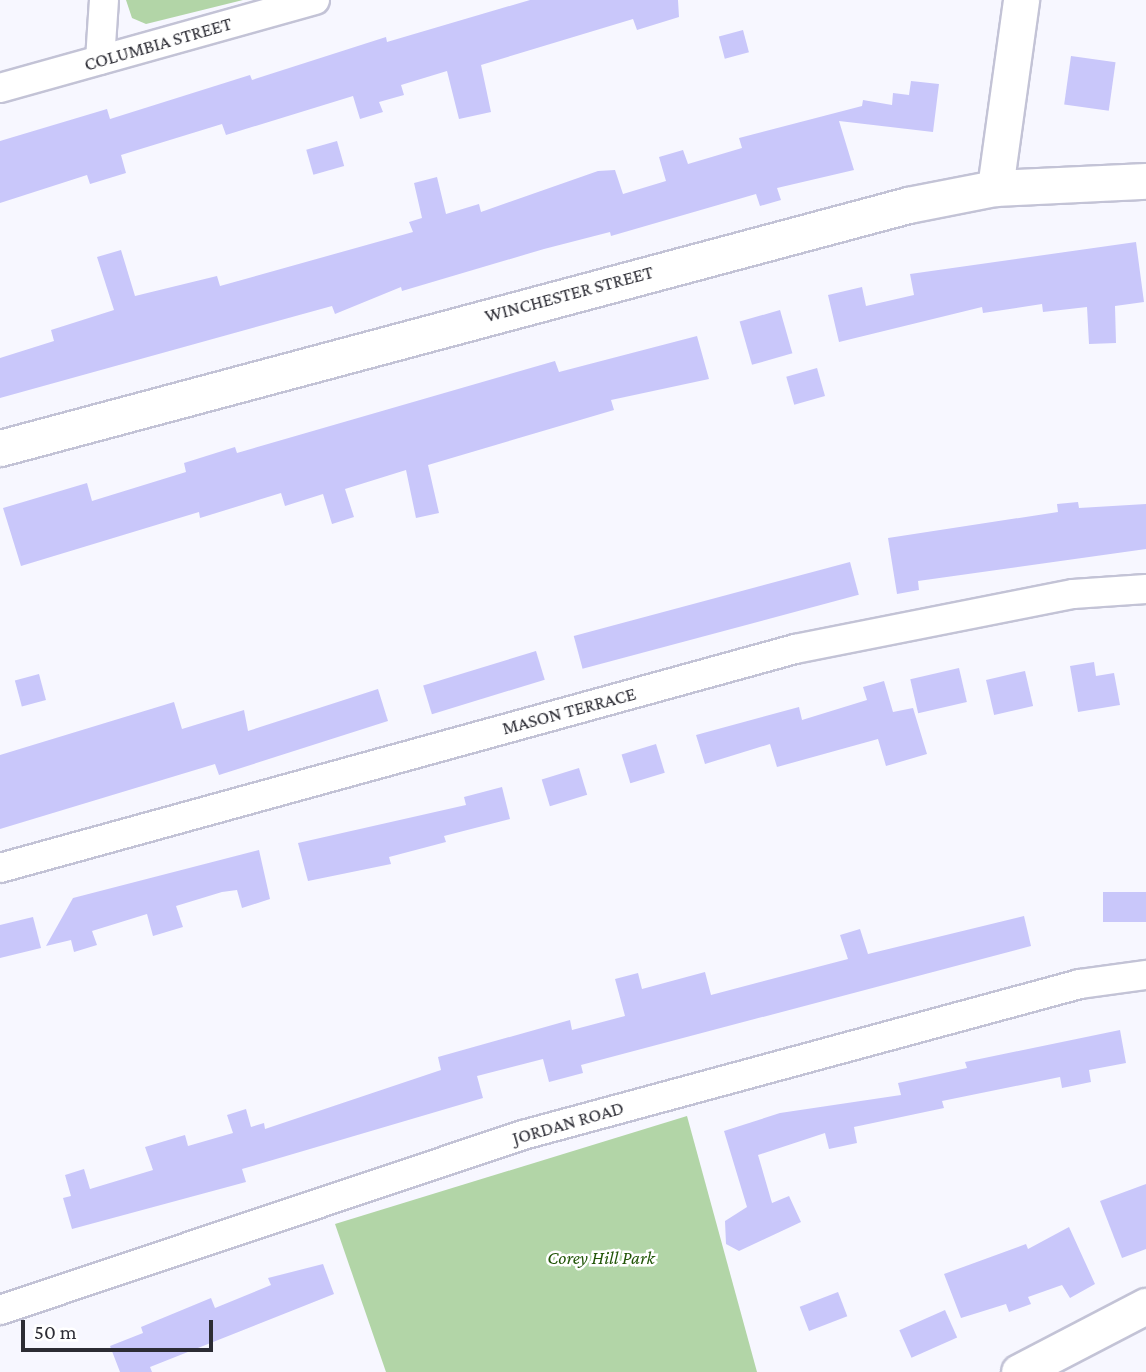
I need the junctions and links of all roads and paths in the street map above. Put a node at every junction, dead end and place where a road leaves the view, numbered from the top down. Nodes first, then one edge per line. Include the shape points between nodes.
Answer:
1 (104, 0) edge
2 (315, 0) edge
3 (1021, 0) edge
4 (100, 60) junction
5 (0, 88) edge
6 (1146, 181) edge
7 (995, 188) junction
8 (0, 448) edge
9 (1146, 589) edge
10 (0, 868) edge
11 (1146, 975) edge
12 (1146, 1306) edge
13 (0, 1310) edge
14 (1019, 1372) edge

1 - 4 street
2 - 4 street, COLUMBIA STREET
3 - 7 street
4 - 5 street, COLUMBIA STREET
6 - 7 street, WINCHESTER STREET
7 - 8 street, WINCHESTER STREET via 468,320
9 - 10 street, MASON TERRACE via 1073,594 795,649
11 - 13 street, JORDAN ROAD via 1080,984 523,1135
12 - 14 street

